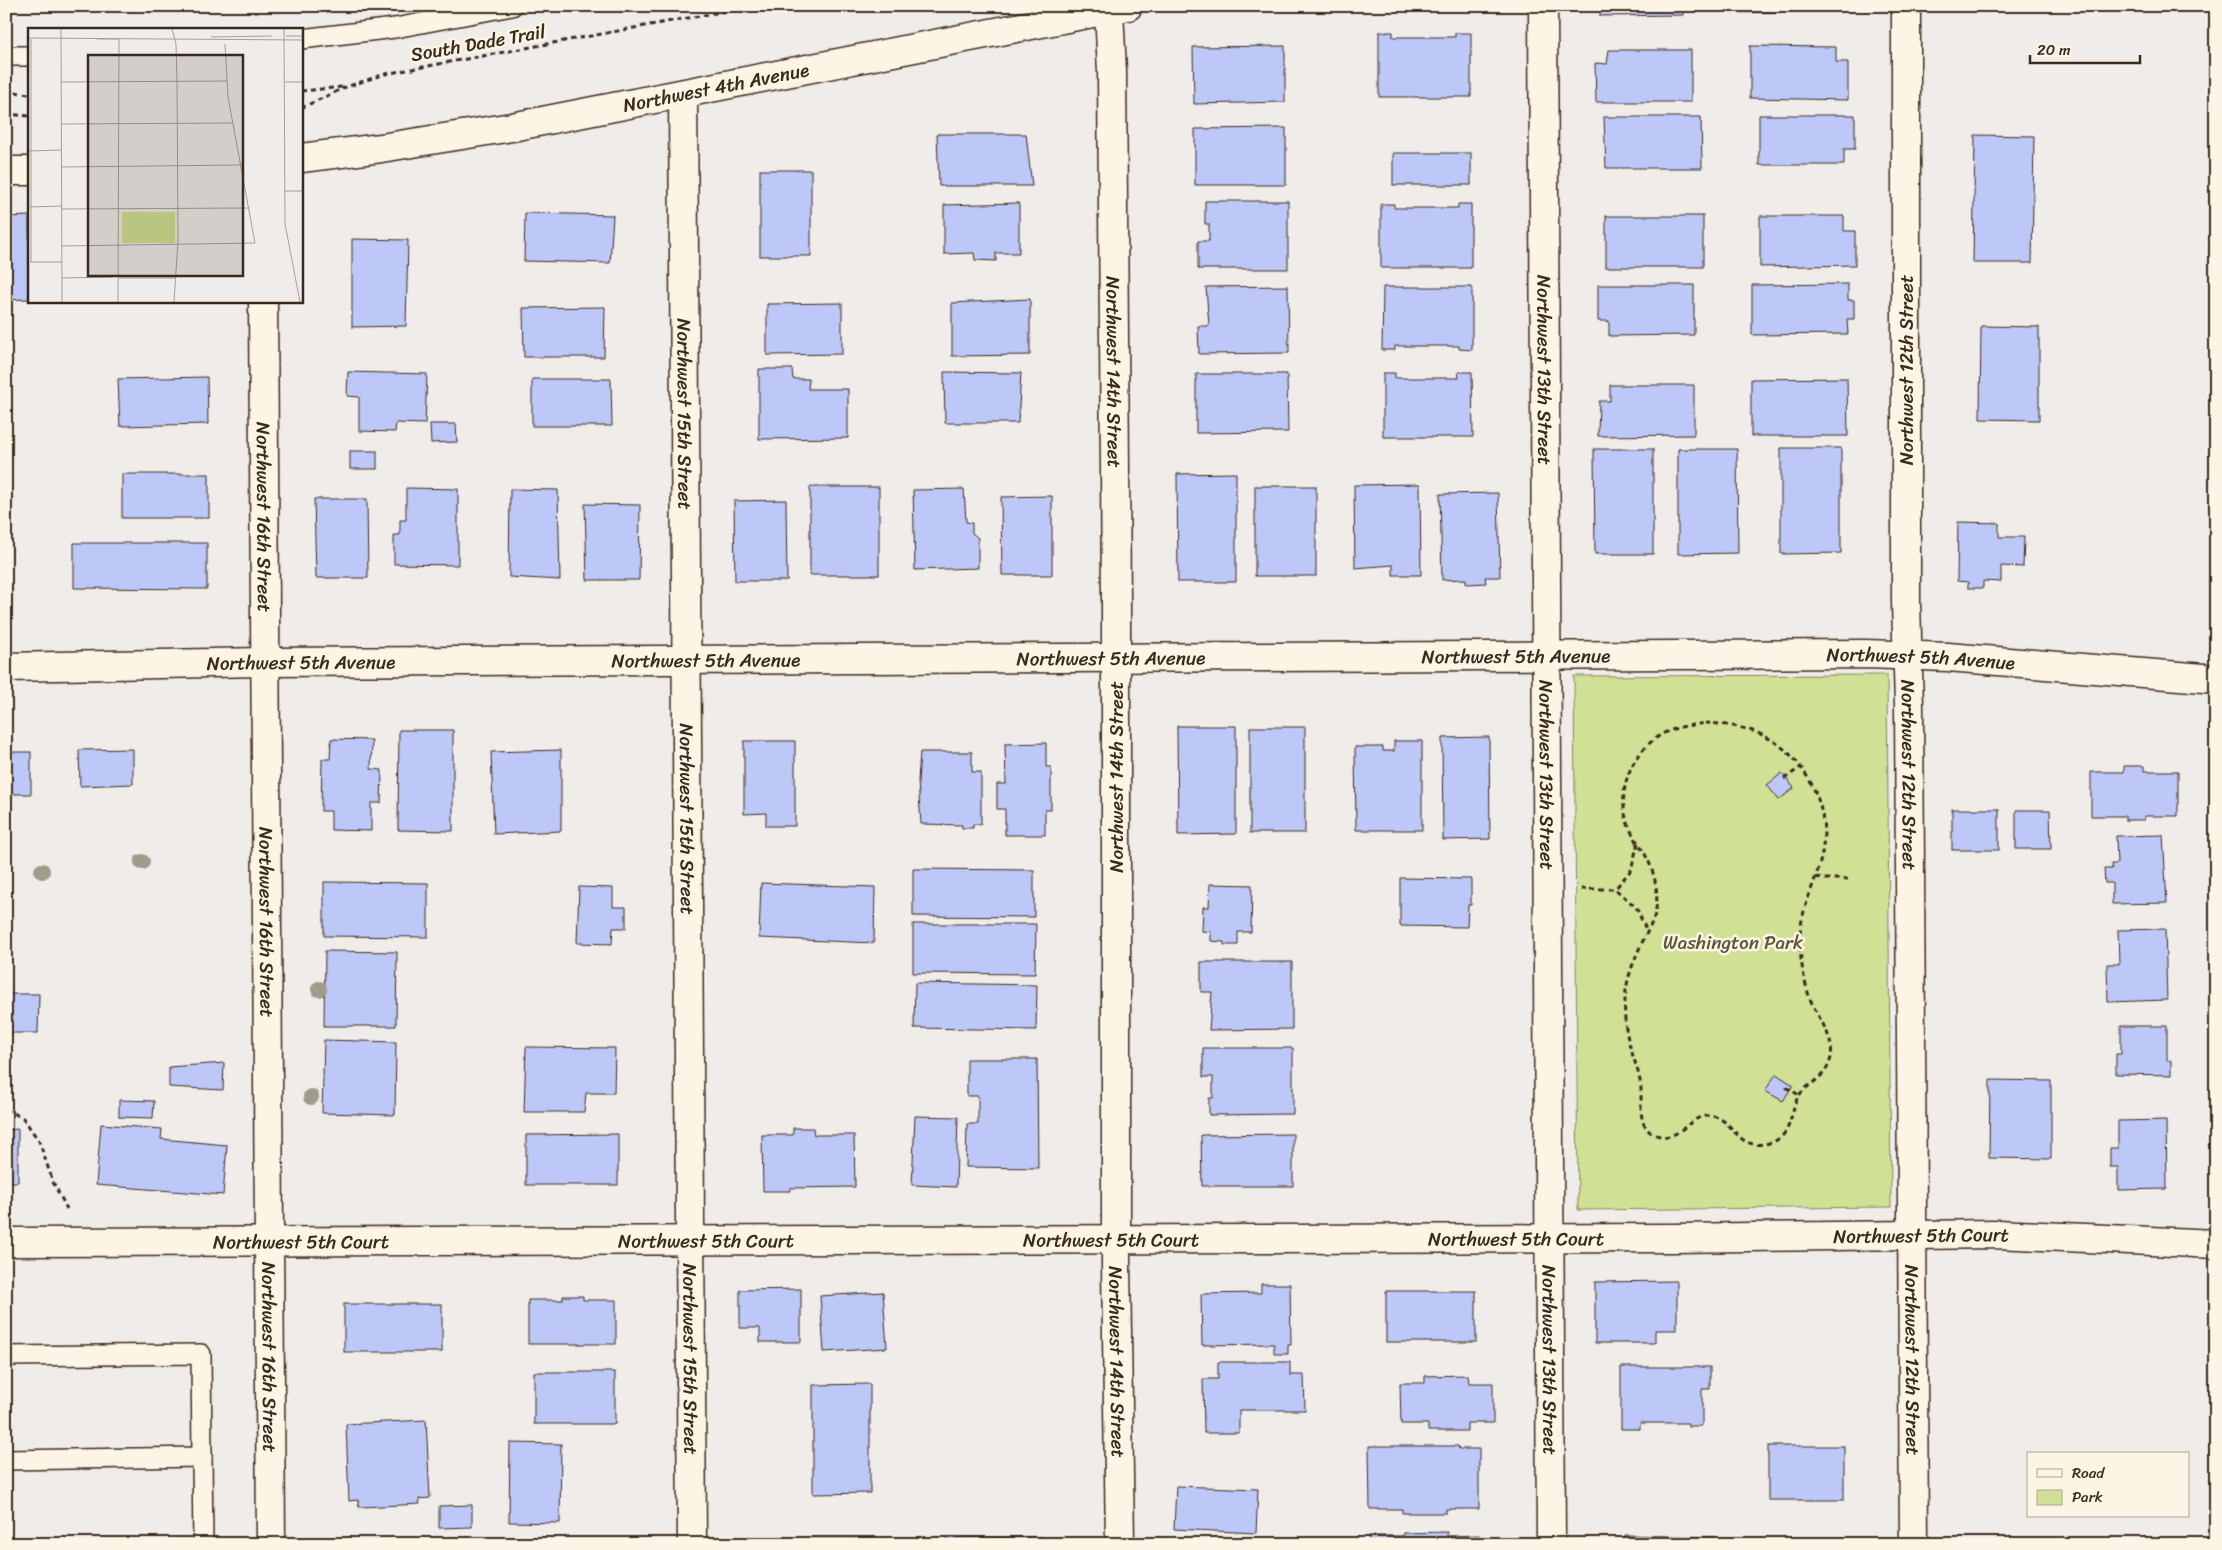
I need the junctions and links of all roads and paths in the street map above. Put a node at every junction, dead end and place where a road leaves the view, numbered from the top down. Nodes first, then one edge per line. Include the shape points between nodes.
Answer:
1 (512, 6) edge
2 (753, 6) edge
3 (1543, 6) edge
4 (1906, 6) edge
5 (1119, 8) edge
6 (302, 39) edge
7 (6, 56) edge
8 (28, 56) edge
9 (346, 87) junction
10 (6, 91) edge
11 (302, 91) edge
12 (28, 94) edge
13 (682, 94) junction
14 (302, 108) edge
15 (6, 114) edge
16 (28, 116) edge
17 (302, 158) edge
18 (6, 171) edge
19 (28, 171) edge
20 (263, 302) edge
21 (1908, 655) junction
22 (1547, 656) junction
23 (1116, 657) junction
24 (687, 660) junction
25 (264, 662) junction
26 (6, 667) edge
27 (2216, 679) edge
28 (1801, 767) junction
29 (1784, 779) dead end
30 (1638, 842) junction
31 (1816, 877) junction
32 (1848, 879) dead end
33 (1581, 889) dead end
34 (1615, 889) junction
35 (1647, 933) junction
36 (1786, 1087) dead end
37 (1799, 1095) junction
38 (6, 1109) edge
39 (1913, 1234) junction
40 (1550, 1237) junction
41 (1116, 1238) junction
42 (689, 1240) junction
43 (269, 1241) junction
44 (6, 1242) edge
45 (87, 1242) junction
46 (2216, 1244) edge
47 (6, 1356) edge
48 (202, 1457) junction
49 (6, 1460) edge
50 (203, 1544) edge
51 (271, 1544) edge
52 (692, 1544) edge
53 (1120, 1544) edge
54 (1551, 1544) edge
55 (1914, 1544) edge

1 - 6 lane via 395,28
2 - 9 path, South Dade Trail via 412,68 368,78
3 - 22 street, Northwest 13th Street
4 - 21 street, Northwest 12th Street
5 - 13 street, Northwest 4th Avenue
5 - 23 street, Northwest 14th Street via 1112,92
7 - 8 lane
9 - 11 path
9 - 14 path, South Dade Trail
10 - 12 path
13 - 17 street, Northwest 4th Avenue via 469,135
13 - 24 street, Northwest 15th Street
15 - 16 path
18 - 19 street
20 - 25 street, Northwest 16th Street
21 - 22 street, Northwest 5th Avenue
21 - 27 street, Northwest 5th Avenue
21 - 39 street, Northwest 12th Street
22 - 23 street, Northwest 5th Avenue
22 - 40 street, Northwest 13th Street
23 - 24 street, Northwest 5th Avenue
23 - 41 street, Northwest 14th Street
24 - 25 street, Northwest 5th Avenue
24 - 42 street, Northwest 15th Street
25 - 26 street, Northwest 5th Avenue
25 - 43 street, Northwest 16th Street
28 - 29 path
28 - 30 path via 1781,746 1746,729 1705,723 1671,730 1647,747 1628,773 1626,820
28 - 31 path via 1814,790 1823,822 1824,845
30 - 34 path via 1631,870
30 - 35 path via 1656,882 1656,909
31 - 32 path
31 - 37 path via 1806,901 1800,946 1806,985 1830,1040 1832,1054 1820,1078
33 - 34 path
34 - 35 path via 1636,907
35 - 37 path via 1633,962 1625,1012 1627,1037 1641,1088 1640,1117 1648,1130 1660,1136 1674,1136 1694,1120 1712,1116 1740,1140 1768,1143 1787,1130
36 - 37 path
38 - 45 path via 23,1118 39,1141 53,1182
39 - 40 street, Northwest 5th Court
39 - 46 street, Northwest 5th Court via 1997,1234
39 - 55 street, Northwest 12th Street
40 - 41 street, Northwest 5th Court
40 - 54 street, Northwest 13th Street
41 - 42 street, Northwest 5th Court
41 - 53 street, Northwest 14th Street
42 - 43 street, Northwest 5th Court
42 - 52 street, Northwest 15th Street
43 - 45 street, Northwest 5th Court
43 - 51 street, Northwest 16th Street
44 - 45 street, Northwest 5th Court
47 - 48 lane via 200,1354
48 - 49 lane
48 - 50 lane

